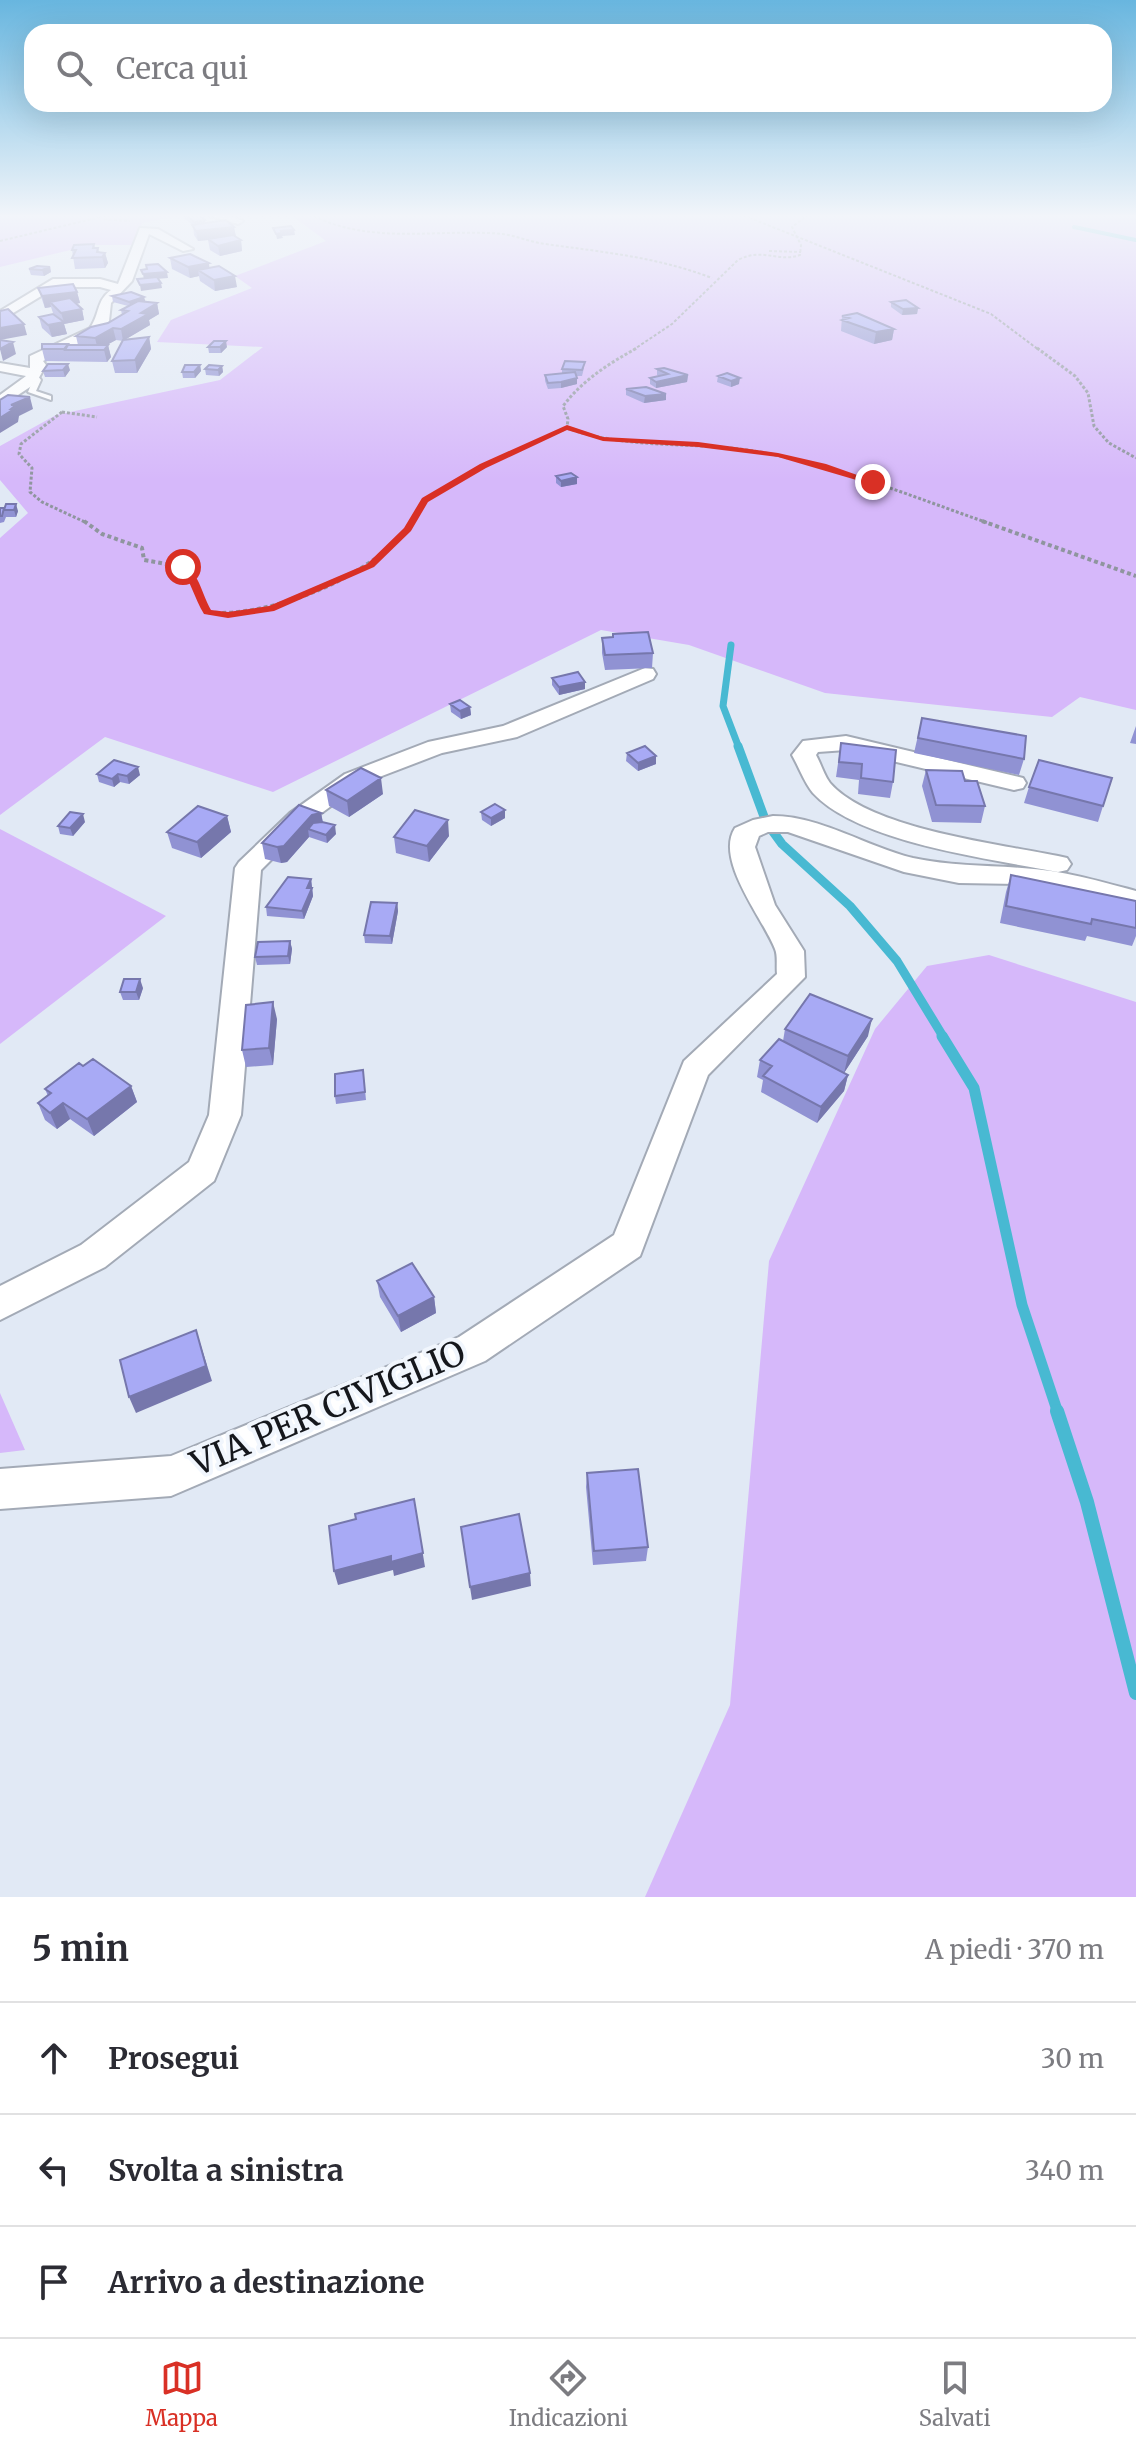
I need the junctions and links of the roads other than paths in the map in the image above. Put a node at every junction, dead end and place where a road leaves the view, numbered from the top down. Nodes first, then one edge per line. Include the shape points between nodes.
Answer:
1 (23, 303) edge
2 (105, 303) edge
3 (0, 317) edge
4 (0, 367) edge
5 (30, 372) junction
6 (0, 387) edge
7 (48, 398) dead end
8 (0, 402) edge
9 (645, 674) dead end
10 (1014, 783) dead end
11 (1085, 886) junction
12 (1136, 900) edge
13 (0, 1304) edge
14 (0, 1489) edge

1 - 3 street
2 - 5 street via 95,331 35,359 39,365
4 - 5 street
5 - 6 street
5 - 7 lane via 37,380 32,392
5 - 8 street via 31,380
9 - 13 street via 509,732 436,747 353,779 299,818 248,868 225,1115 202,1171 93,1256
10 - 11 street via 846,743 826,742 804,755 822,788 853,810 893,828 1070,867
11 - 12 street
11 - 14 street, VIA PER CIVIGLIO via 1024,876 959,875 904,864 792,825 767,824 744,834 742,847 762,905 790,951 791,977 695,1069 628,1245 472,1349 171,1476

